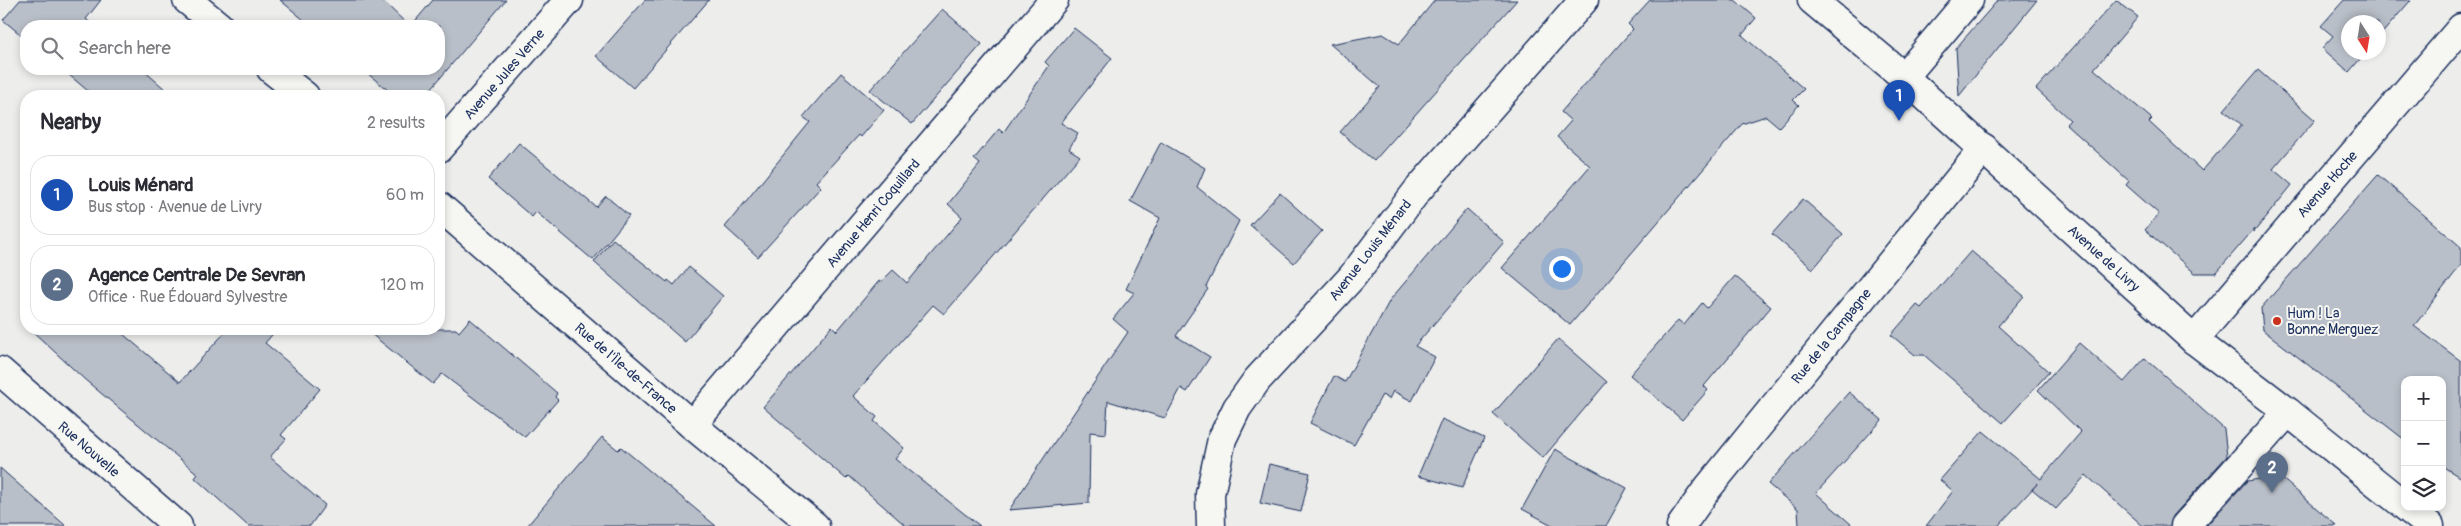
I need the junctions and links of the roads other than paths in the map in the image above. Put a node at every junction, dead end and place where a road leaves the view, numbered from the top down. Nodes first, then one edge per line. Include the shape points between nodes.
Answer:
1 (187, 0) edge
2 (569, 0) edge
3 (1054, 0) edge
4 (1584, 0) edge
5 (1812, 0) edge
6 (1969, 0) edge
7 (212, 20) edge
8 (2461, 28) edge
9 (279, 75) edge
10 (1904, 77) junction
11 (297, 90) edge
12 (445, 141) edge
13 (1984, 148) junction
14 (445, 211) edge
15 (2194, 340) junction
16 (0, 371) edge
17 (2288, 412) junction
18 (692, 425) junction
19 (2401, 503) edge
20 (2411, 511) edge
21 (178, 526) edge
22 (815, 526) edge
23 (1211, 526) edge
24 (1681, 526) edge
25 (2186, 526) edge
26 (2430, 526) edge

1 - 7 street
2 - 12 street, Avenue Jules Verne
3 - 18 street, Avenue Henri Coquillard
4 - 23 street, Avenue Louis Ménard via 1417,191 1352,277 1258,380 1237,408 1222,439 1210,494
5 - 10 street, Avenue de Livry
6 - 10 street
8 - 15 street, Avenue Hoche
9 - 11 street
10 - 13 street, Avenue de Livry
13 - 15 street, Avenue de Livry
13 - 24 street, Rue de la Campagne via 1706,489
14 - 18 street, Rue de l'Île-de-France
15 - 17 street, Avenue de Livry
16 - 21 street, Rue Nouvelle
17 - 19 street, Avenue de Livry
17 - 25 street
18 - 22 street, Rue de l'Île-de-France
20 - 26 street, Avenue de Livry

